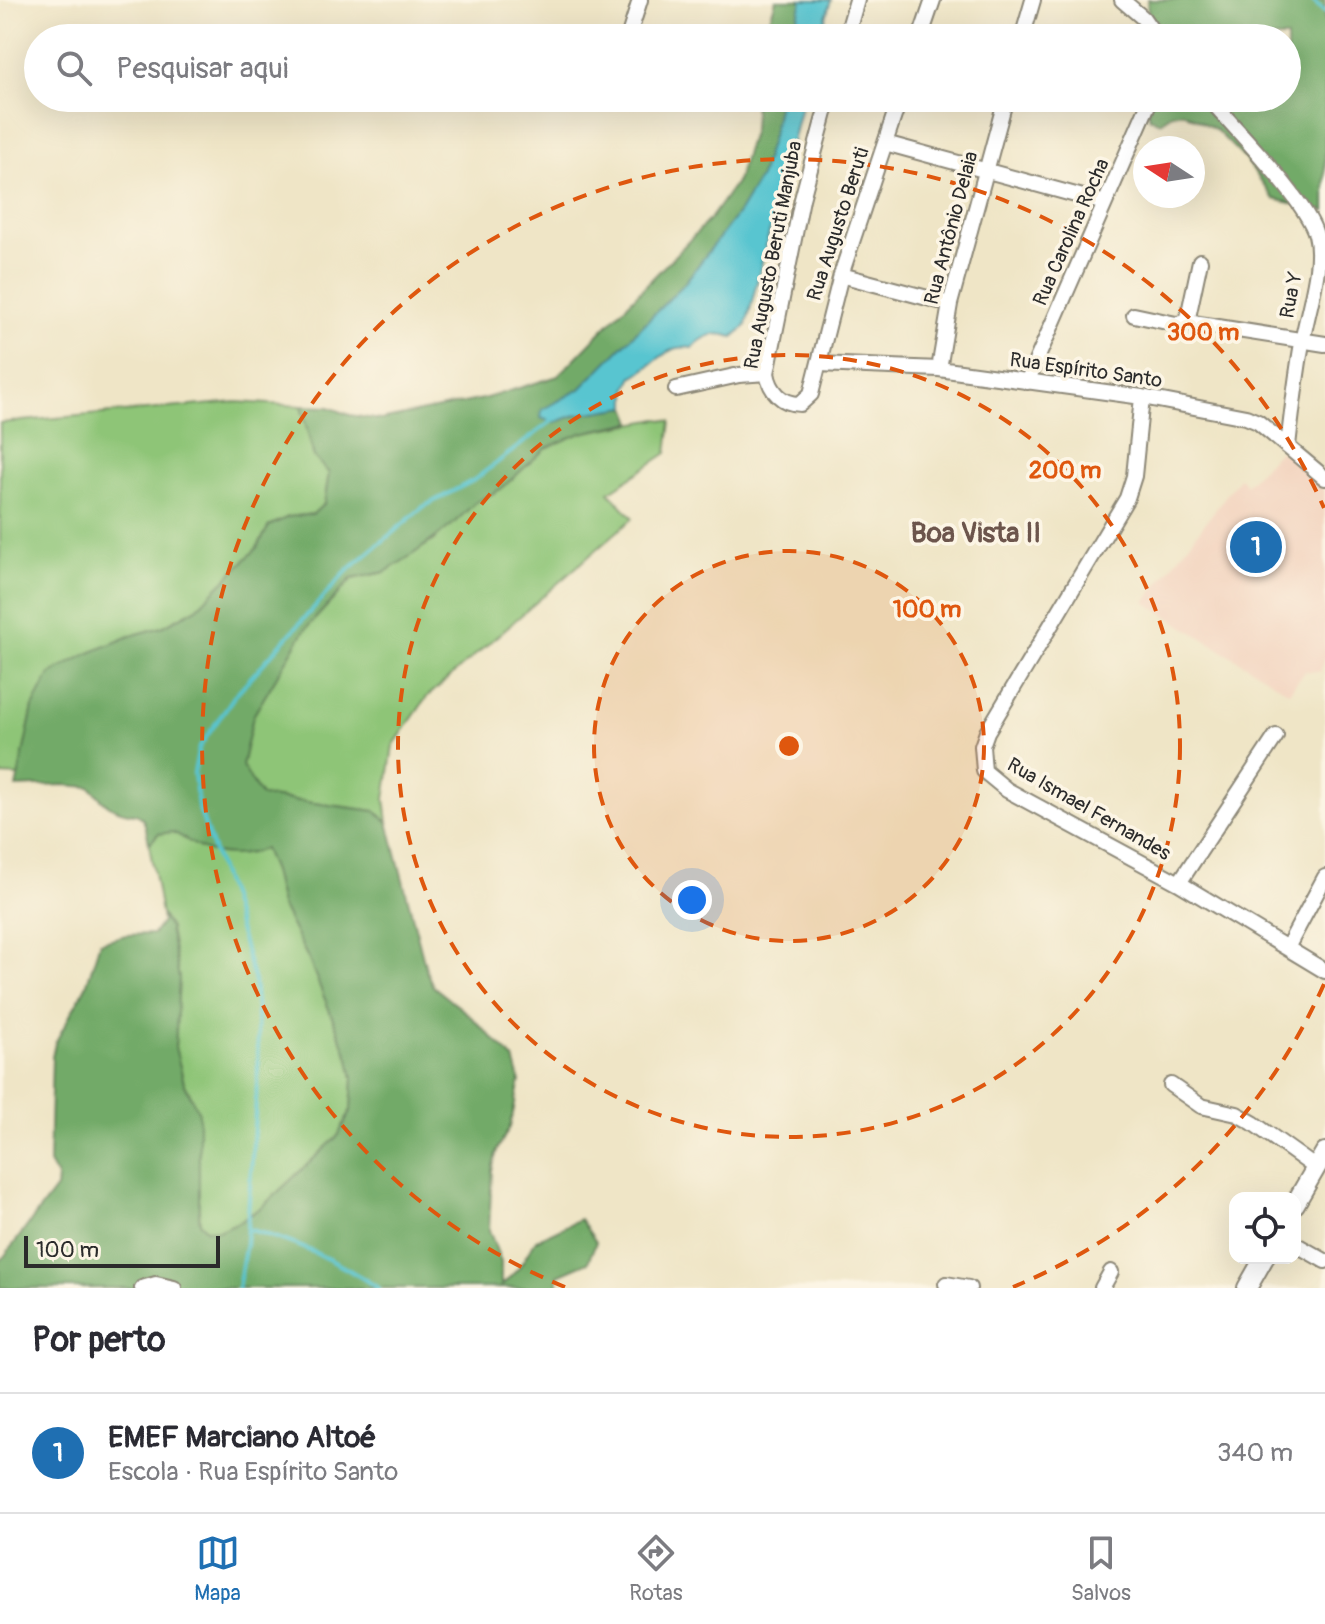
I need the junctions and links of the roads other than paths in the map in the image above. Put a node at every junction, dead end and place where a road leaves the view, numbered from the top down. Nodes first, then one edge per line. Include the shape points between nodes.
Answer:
1 (640, 0) edge
2 (857, 0) edge
3 (933, 0) edge
4 (1033, 0) edge
5 (1122, 0) edge
6 (632, 24) edge
7 (850, 24) edge
8 (925, 24) edge
9 (1026, 24) edge
10 (1147, 24) edge
11 (825, 112) edge
12 (895, 112) edge
13 (1002, 112) edge
14 (1145, 112) edge
15 (1221, 112) edge
16 (885, 143) junction
17 (987, 170) junction
18 (1105, 203) junction
19 (1200, 261) dead end
20 (841, 275) junction
21 (950, 304) junction
22 (1134, 315) dead end
23 (1187, 322) junction
24 (1302, 342) junction
25 (1325, 344) edge
26 (819, 364) junction
27 (939, 369) junction
28 (767, 373) junction
29 (1027, 382) junction
30 (676, 389) dead end
31 (1142, 397) junction
32 (1288, 446) junction
33 (1325, 478) edge
34 (1276, 736) dead end
35 (1325, 877) edge
36 (1179, 883) junction
37 (1287, 948) junction
38 (1325, 971) edge
39 (1171, 1085) dead end
40 (1321, 1160) edge
41 (1301, 1194) edge
42 (1301, 1247) edge
43 (1325, 1261) edge
44 (1261, 1264) edge
45 (1111, 1272) dead end
46 (946, 1284) dead end
47 (142, 1288) edge
48 (174, 1288) edge
49 (969, 1288) edge
50 (1102, 1288) edge
51 (1247, 1288) edge

1 - 6 street
2 - 7 street
3 - 8 street
4 - 9 street
5 - 10 street
11 - 28 street, Rua Augusto Beruti Manjuba
12 - 16 street, Rua Augusto Beruti
13 - 17 street, Rua Antônio Delaia
14 - 18 street, Rua Carolina Rocha
15 - 24 street, Rua Y via 1292,196 1316,235 1319,255
16 - 17 street
16 - 20 street, Rua Augusto Beruti
17 - 18 street
17 - 21 street, Rua Antônio Delaia
18 - 29 street, Rua Carolina Rocha
19 - 23 street
20 - 21 street
20 - 26 street, Rua Augusto Beruti
21 - 27 street, Rua Antônio Delaia
22 - 23 street
23 - 24 street
24 - 25 street
24 - 32 street, Rua Y
26 - 27 street, Rua Espírito Santo
26 - 28 street, Rua Augusto Beruti Manjuba via 811,394 800,404 782,399
27 - 29 street, Rua Espírito Santo
28 - 30 street
29 - 31 street, Rua Espírito Santo
31 - 32 street, Rua Espírito Santo via 1246,417
31 - 36 street, Rua Ismael Fernandes via 1127,498 987,732 982,760 984,771 1007,790
32 - 33 street, Rua Espírito Santo
34 - 36 street
35 - 37 street
36 - 37 street, Rua Ismael Fernandes
37 - 38 street, Rua Ismael Fernandes
39 - 40 street via 1201,1106 1237,1114
40 - 41 main road
42 - 43 street
44 - 51 main road
45 - 50 street
46 - 49 street
47 - 48 street

